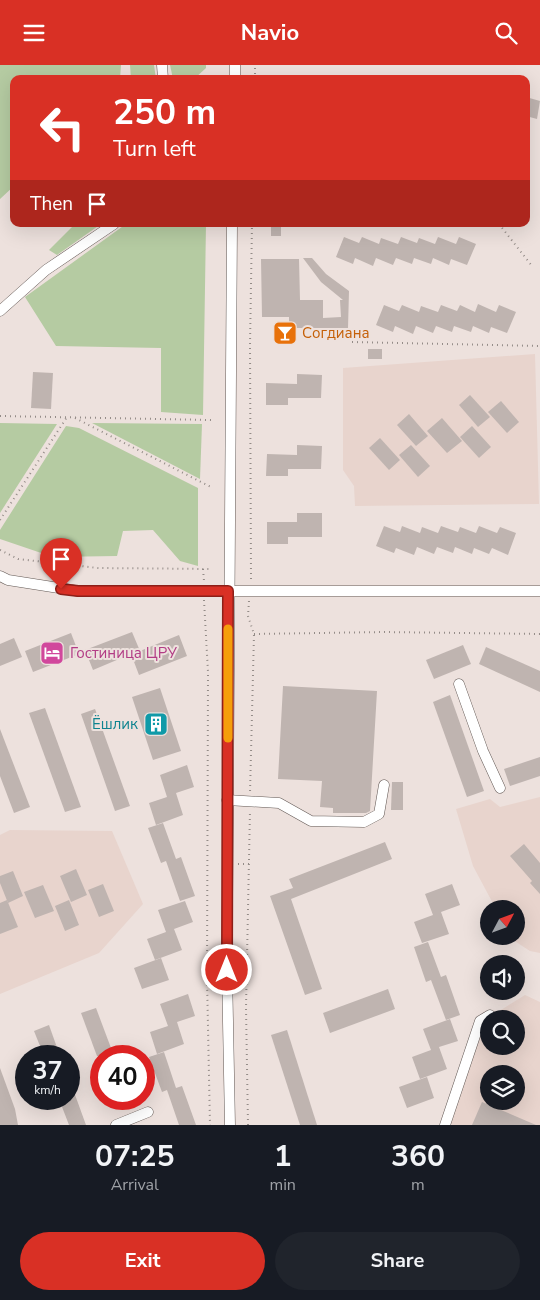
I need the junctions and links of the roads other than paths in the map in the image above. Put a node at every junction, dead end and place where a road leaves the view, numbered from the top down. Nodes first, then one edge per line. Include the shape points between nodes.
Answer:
1 (110, 227) edge
2 (232, 227) edge
3 (0, 311) edge
4 (0, 576) edge
5 (228, 591) junction
6 (540, 591) edge
7 (459, 684) dead end
8 (384, 785) dead end
9 (500, 788) dead end
10 (228, 801) junction
11 (480, 1021) edge
12 (148, 1112) dead end
13 (116, 1125) edge
14 (230, 1125) edge
15 (445, 1125) edge

1 - 3 street via 46,270
2 - 5 street
4 - 5 street via 78,591
5 - 6 street
5 - 10 street
7 - 9 street via 482,751
8 - 10 street via 379,813 364,822 311,821 279,803
10 - 14 street
11 - 15 street
12 - 13 street

